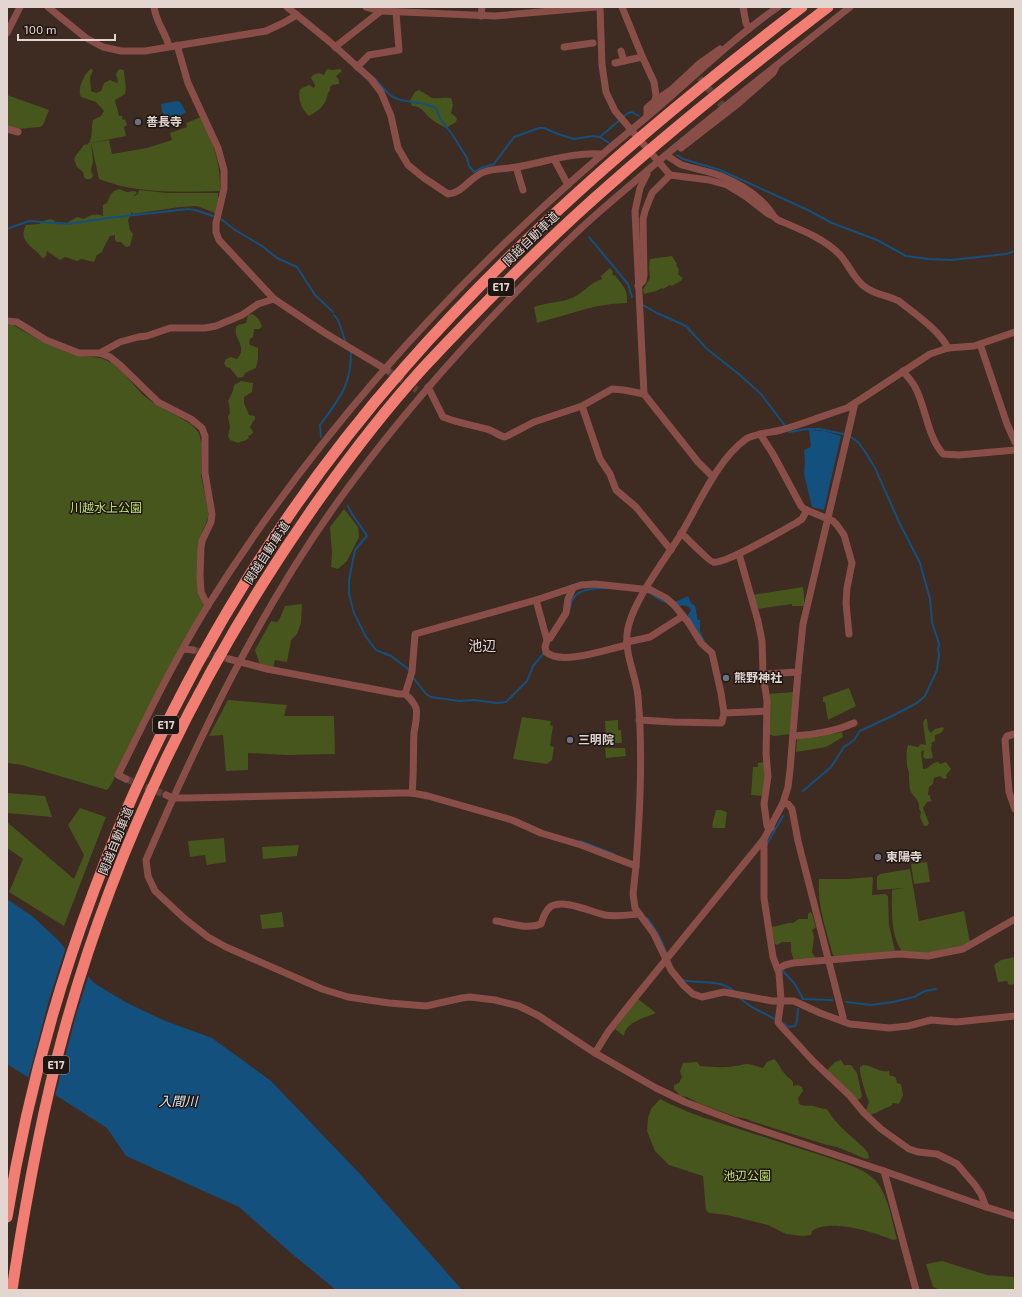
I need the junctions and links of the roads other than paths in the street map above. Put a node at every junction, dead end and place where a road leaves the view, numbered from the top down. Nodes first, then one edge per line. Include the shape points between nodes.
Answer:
1 (20, 7) edge
2 (48, 7) edge
3 (154, 7) edge
4 (287, 7) edge
5 (366, 7) edge
6 (482, 7) edge
7 (596, 7) edge
8 (600, 7) edge
9 (622, 7) edge
10 (743, 7) edge
11 (778, 7) edge
12 (802, 7) edge
13 (828, 7) edge
14 (850, 7) edge
15 (398, 10) edge
16 (382, 11) junction
17 (297, 15) junction
18 (481, 16) junction
19 (748, 30) junction
20 (7, 33) edge
21 (593, 44) dead end
22 (337, 45) junction
23 (173, 46) junction
24 (564, 47) dead end
25 (622, 51) dead end
26 (642, 57) junction
27 (624, 61) junction
28 (615, 63) dead end
29 (358, 65) junction
30 (655, 101) junction
31 (647, 116) junction
32 (7, 129) edge
33 (18, 132) dead end
34 (601, 154) junction
35 (666, 154) junction
36 (554, 159) junction
37 (516, 167) junction
38 (648, 170) junction
39 (668, 173) junction
40 (568, 185) junction
41 (523, 190) dead end
42 (773, 216) junction
43 (638, 286) junction
44 (274, 299) junction
45 (7, 321) edge
46 (1015, 332) edge
47 (980, 344) junction
48 (948, 348) junction
49 (100, 353) junction
50 (386, 370) junction
51 (903, 371) junction
52 (428, 387) junction
53 (644, 394) junction
54 (855, 403) junction
55 (582, 406) junction
56 (760, 434) junction
57 (1015, 442) edge
58 (1015, 450) edge
59 (713, 477) junction
60 (807, 510) junction
61 (828, 518) junction
62 (681, 533) junction
63 (671, 550) junction
64 (739, 554) junction
65 (573, 588) junction
66 (646, 589) junction
67 (536, 600) junction
68 (208, 606) junction
69 (683, 616) junction
70 (850, 634) dead end
71 (547, 640) junction
72 (627, 643) junction
73 (183, 649) junction
74 (193, 650) tunnel mouth
75 (229, 659) tunnel mouth
76 (239, 662) junction
77 (798, 672) junction
78 (764, 674) junction
79 (405, 694) junction
80 (767, 711) junction
81 (724, 713) junction
82 (639, 720) junction
83 (854, 723) dead end
84 (1015, 734) edge
85 (793, 736) junction
86 (126, 778) dead end
87 (412, 793) junction
88 (169, 796) junction
89 (783, 802) junction
90 (1015, 809) edge
91 (771, 828) junction
92 (764, 839) junction
93 (636, 866) junction
94 (639, 914) junction
95 (1015, 919) edge
96 (496, 921) dead end
97 (668, 957) junction
98 (829, 961) junction
99 (778, 969) junction
100 (781, 1000) junction
101 (1015, 1016) edge
102 (843, 1021) junction
103 (595, 1053) junction
104 (884, 1170) junction
105 (986, 1207) junction
106 (1015, 1216) edge
107 (7, 1218) edge
108 (12, 1290) edge
109 (916, 1290) edge

1 - 20 street
2 - 23 street via 86,38 103,48 133,52
3 - 23 street via 157,20
4 - 17 street
5 - 16 street
6 - 18 street
7 - 18 street via 510,16
8 - 39 street via 604,84 610,101 615,112
9 - 26 street
10 - 19 street
11 - 19 street
12 - 107 highway, 関越自動車道 / E17 via 646,132 564,204 475,291 404,368 331,456 252,572 179,700 144,770 81,924 50,1025 24,1131
13 - 108 highway, 関越自動車道 / E17 via 656,144 558,231 504,284 421,371 385,414 343,466 263,582 228,640 158,776 127,847 96,931 63,1034 37,1144
14 - 35 street
15 - 16 street
15 - 18 street
15 - 29 street via 399,50 369,55
16 - 22 street
17 - 22 street
17 - 23 street via 266,30
19 - 30 street via 700,63
19 - 31 street
21 - 24 street
22 - 29 street
23 - 44 street via 218,148 224,170 224,189 216,223 219,240
25 - 27 street
26 - 27 street
26 - 30 street via 654,82
27 - 28 street
29 - 37 street via 381,92 391,116 398,148 408,165 438,188 453,194 482,172
30 - 31 street via 647,108
31 - 34 street
32 - 33 street
34 - 36 street via 589,153
34 - 40 street
35 - 38 street
35 - 42 street via 683,165 721,176 742,187 769,208
36 - 37 street
36 - 40 street
37 - 41 street
38 - 43 street via 640,188 635,211
38 - 52 street via 576,234 463,347
39 - 42 street via 727,185
39 - 43 street via 652,193 645,210 644,275
40 - 50 street via 487,260 424,325
42 - 48 street via 825,243 840,256 864,286 872,292 899,301 936,333
43 - 53 street
44 - 49 street via 258,304 242,315 216,326 170,328 120,342
44 - 50 street
45 - 49 street via 17,322 46,340 79,353
46 - 47 street
47 - 48 street
47 - 57 street
48 - 51 street via 926,356
49 - 68 street via 120,365 158,402 191,419 202,428 205,436 205,473 212,514 201,548 202,592
50 - 68 street via 310,460
51 - 54 street
51 - 58 street via 915,386 929,426 944,454
52 - 55 street via 443,417 488,429 503,436 511,435 534,422
52 - 76 street via 420,392 347,488 274,600
53 - 55 street via 612,389
53 - 59 street
54 - 56 street via 847,408
54 - 61 street
55 - 63 street via 600,459 610,474 616,490 636,507
56 - 59 street via 744,442
56 - 60 street via 799,503
59 - 62 street
60 - 61 street
60 - 64 street via 796,523
61 - 70 street via 841,530 852,563 846,603
61 - 77 street via 803,624
62 - 63 street
62 - 64 street via 711,562 716,563
63 - 66 street
64 - 78 street via 761,631
65 - 66 street via 595,584
65 - 67 street
65 - 71 street via 563,619
66 - 69 street via 666,598
66 - 72 street via 631,618
67 - 71 street
67 - 79 street via 414,634 411,674
68 - 73 street
69 - 72 street via 650,636
69 - 81 street via 701,643 712,653
71 - 72 street via 546,652 558,658 580,656
72 - 82 street via 636,684
73 - 74 street
73 - 86 street via 118,775
75 - 76 street
76 - 79 street
76 - 88 street
77 - 78 street
77 - 85 street
78 - 80 street
79 - 87 street via 416,707 417,713
80 - 81 street
80 - 91 street via 768,776 764,804 767,826
81 - 82 street via 721,723
82 - 93 street via 641,790
83 - 85 street via 833,732
84 - 90 street via 1005,740 1009,792
85 - 89 street via 788,786
87 - 88 street
87 - 93 street via 512,820 541,833 582,845
88 - 103 street via 146,860 148,876 159,896 213,940 322,989 348,997 422,1006 470,997 519,1006 539,1016
89 - 91 street
89 - 98 street via 792,809
91 - 92 street
92 - 97 street
92 - 99 street via 764,898 773,957
93 - 94 street via 633,894 635,908
94 - 96 street via 607,916 576,906 560,904 550,907 541,924 519,925
94 - 97 street
95 - 98 street via 959,950 928,956 899,954
97 - 100 street via 671,970 684,986 698,996 724,992 772,1001
97 - 103 street via 608,1032
98 - 99 street via 792,963
98 - 102 street
99 - 100 street
100 - 102 street via 798,1002
100 - 105 street via 779,1022 864,1114 909,1149 936,1154 957,1164 975,1185
101 - 102 street via 956,1022 931,1020 894,1028
103 - 104 street via 685,1102 740,1123
104 - 105 street
104 - 109 street
105 - 106 street

